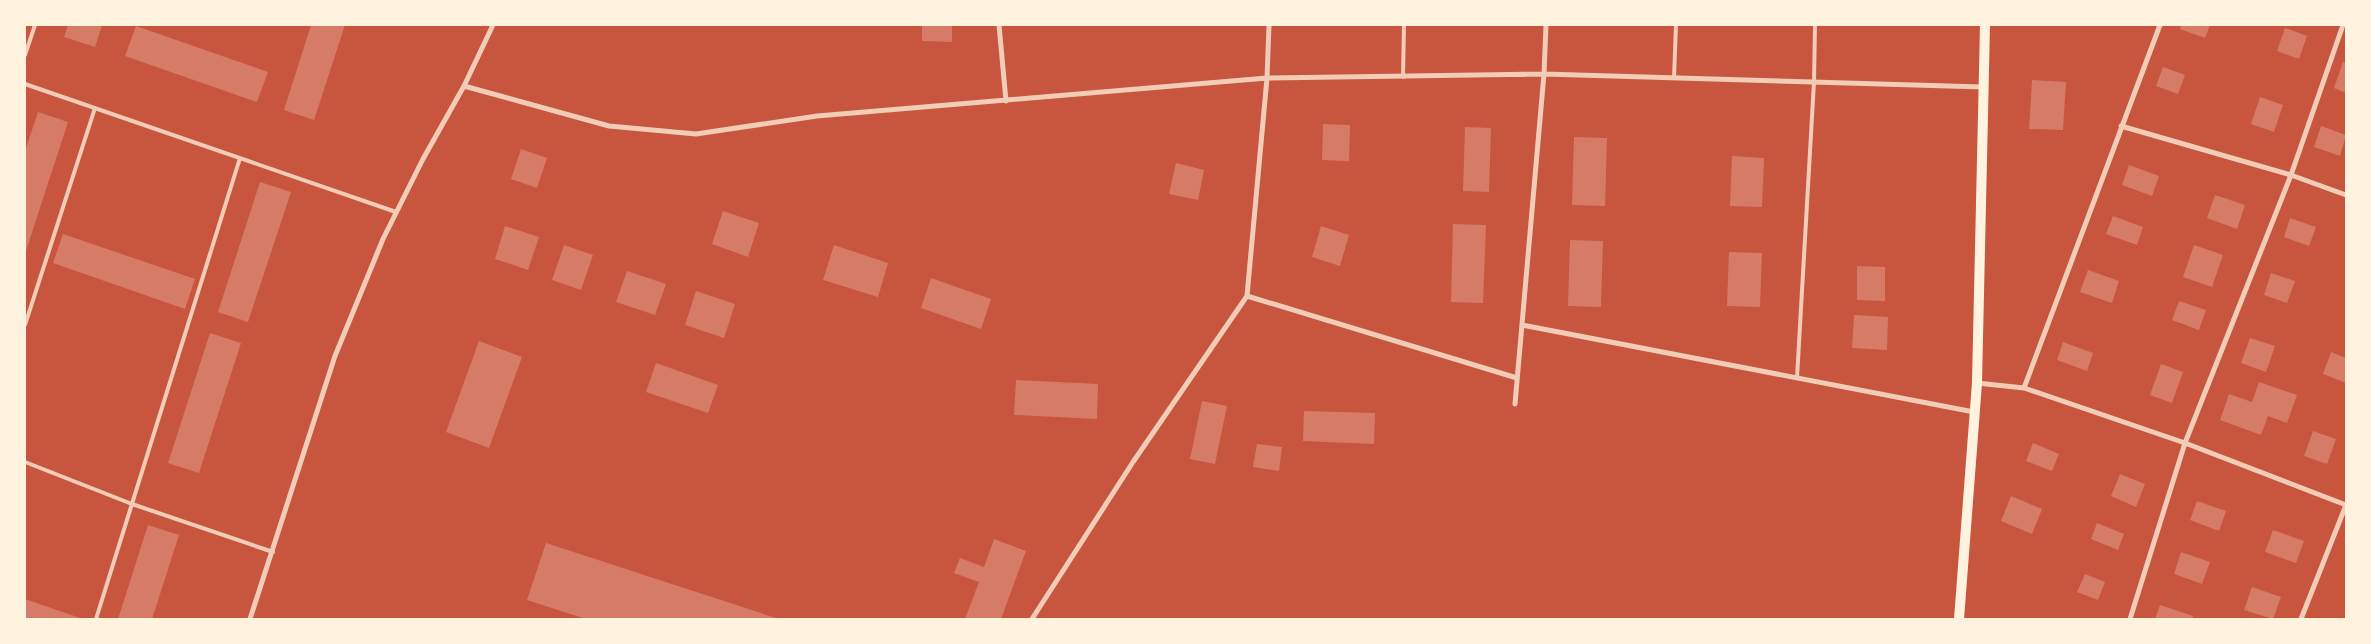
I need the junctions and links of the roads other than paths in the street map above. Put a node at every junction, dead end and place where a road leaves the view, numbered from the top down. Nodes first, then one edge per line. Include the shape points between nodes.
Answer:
1 (35, 25) edge
2 (493, 25) edge
3 (999, 25) edge
4 (1269, 25) edge
5 (1404, 25) edge
6 (1546, 25) edge
7 (1676, 25) edge
8 (1815, 25) edge
9 (1985, 25) edge
10 (2160, 25) edge
11 (2343, 25) edge
12 (25, 55) edge
13 (1544, 74) junction
14 (1403, 77) junction
15 (1267, 78) junction
16 (1674, 78) junction
17 (1814, 82) junction
18 (25, 84) edge
19 (464, 86) junction
20 (1983, 87) junction
21 (1006, 101) junction
22 (95, 108) junction
23 (2121, 126) junction
24 (240, 158) junction
25 (2291, 175) junction
26 (2346, 195) edge
27 (396, 212) junction
28 (1247, 296) junction
29 (25, 325) edge
30 (1522, 325) junction
31 (1517, 378) junction
32 (1797, 378) junction
33 (1977, 383) junction
34 (2024, 388) junction
35 (1515, 404) dead end
36 (1975, 412) junction
37 (2185, 443) junction
38 (25, 462) edge
39 (132, 504) junction
40 (2346, 505) edge
41 (272, 552) junction
42 (96, 619) edge
43 (250, 619) edge
44 (1032, 619) edge
45 (1960, 619) edge
46 (2130, 619) edge
47 (2302, 619) edge

1 - 12 lane
2 - 19 street
3 - 21 street
4 - 15 street
5 - 14 lane
6 - 13 street
7 - 16 lane
8 - 17 lane
9 - 20 main road
10 - 23 street
11 - 25 street
13 - 14 street
13 - 16 street
13 - 30 street
14 - 15 street
15 - 21 street
15 - 28 street
16 - 17 street
17 - 20 street
17 - 32 lane
18 - 22 lane
19 - 21 street via 609,126 696,134 817,116
19 - 27 street
20 - 33 main road
22 - 24 lane
22 - 29 lane
23 - 25 street
23 - 34 street
24 - 27 lane
24 - 39 lane
25 - 26 street
25 - 37 street
27 - 41 street via 335,356
28 - 31 street
28 - 44 street via 1133,462
30 - 31 street
30 - 32 street
31 - 35 street
32 - 36 street
33 - 34 street
33 - 36 main road
34 - 37 street
36 - 45 main road
37 - 40 street
37 - 46 street
38 - 39 lane
39 - 41 lane
39 - 42 lane
40 - 47 street
41 - 43 street

